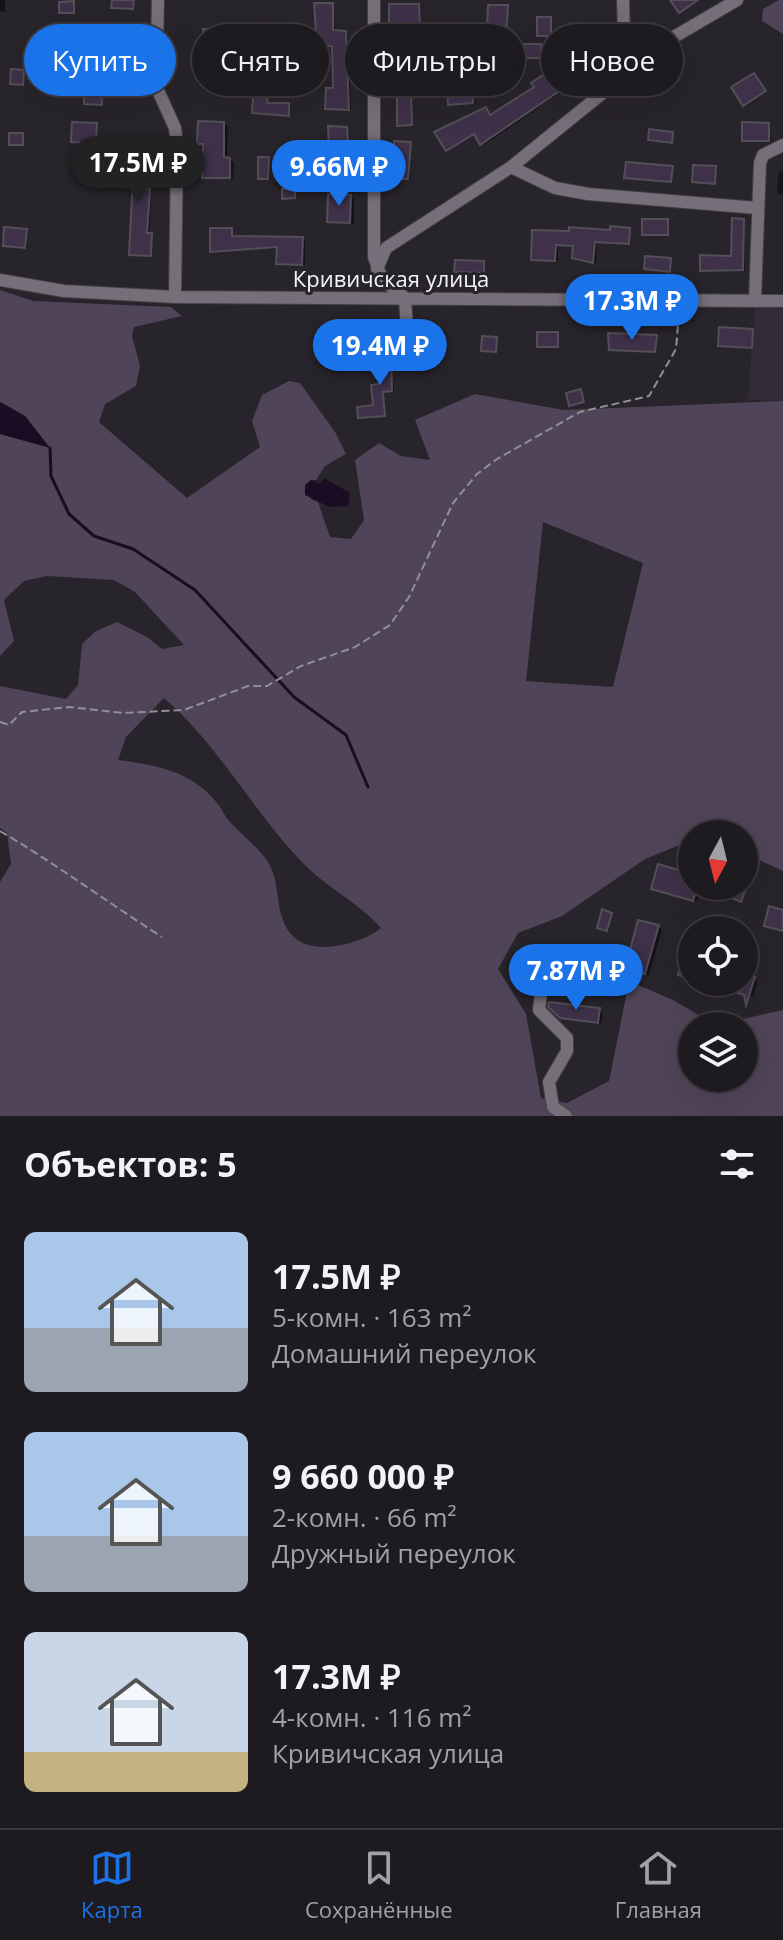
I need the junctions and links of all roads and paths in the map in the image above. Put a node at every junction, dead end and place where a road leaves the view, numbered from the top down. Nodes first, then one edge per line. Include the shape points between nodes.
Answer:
1 (158, 0) edge
2 (374, 0) edge
3 (623, 0) edge
4 (737, 0) edge
5 (624, 24) edge
6 (683, 32) edge
7 (596, 96) edge
8 (783, 145) edge
9 (511, 167) junction
10 (757, 208) junction
11 (377, 269) junction
12 (0, 280) edge
13 (175, 297) junction
14 (405, 298) junction
15 (755, 299) junction
16 (682, 300) junction
17 (783, 301) edge
18 (408, 346) dead end
19 (0, 722) edge
20 (0, 831) edge
21 (162, 937) dead end
22 (587, 979) dead end
23 (566, 1116) edge

1 - 13 street via 156,86 175,128 177,146
2 - 11 street
3 - 5 street
4 - 6 street
7 - 9 street
8 - 10 street via 763,155
9 - 10 street via 555,188 588,194
9 - 11 street via 386,248
10 - 15 street
11 - 14 street
12 - 13 street, Кривичская улица via 64,291
13 - 14 street, Кривичская улица
14 - 16 street, Кривичская улица
14 - 18 street
15 - 16 street, Кривичская улица
15 - 17 street, Кривичская улица
16 - 19 path via 676,349 649,396 580,412 477,474 453,503 409,597 390,625 355,647 301,666 267,686 248,686 184,710 123,713 69,707 22,712 9,725
20 - 21 path
22 - 23 street via 542,986 539,1010 567,1038 567,1051 549,1082 553,1107

